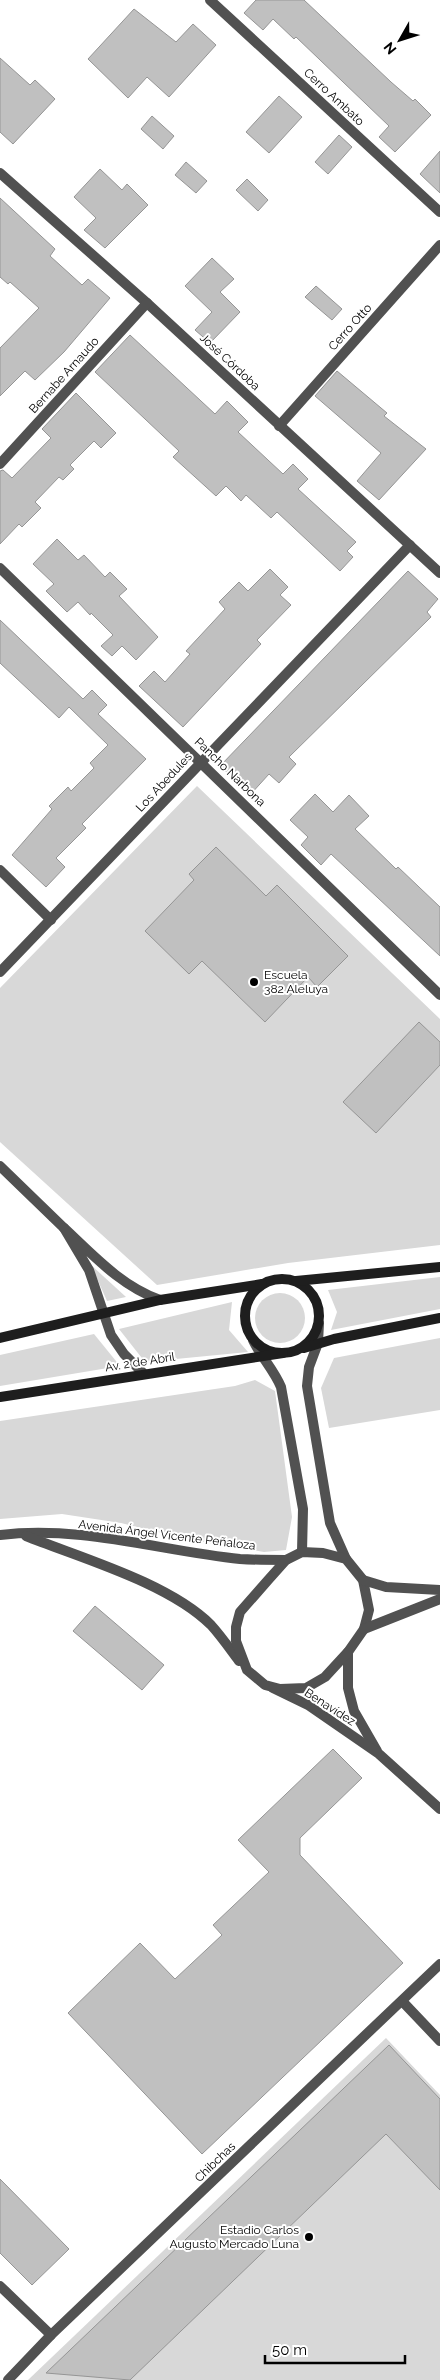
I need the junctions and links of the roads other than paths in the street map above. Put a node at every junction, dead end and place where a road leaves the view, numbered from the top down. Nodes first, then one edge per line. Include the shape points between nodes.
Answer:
1 (210, 0) edge
2 (0, 173) edge
3 (440, 212) edge
4 (440, 245) edge
5 (147, 302) junction
6 (279, 426) junction
7 (0, 464) edge
8 (410, 545) junction
9 (0, 568) edge
10 (440, 573) edge
11 (201, 761) junction
12 (0, 870) edge
13 (51, 920) junction
14 (0, 972) edge
15 (440, 995) edge
16 (0, 1166) edge
17 (64, 1228) junction
18 (440, 1267) edge
19 (296, 1281) junction
20 (262, 1284) junction
21 (160, 1300) junction
22 (104, 1314) junction
23 (440, 1318) edge
24 (319, 1323) junction
25 (0, 1338) edge
26 (253, 1340) junction
27 (318, 1343) junction
28 (298, 1350) junction
29 (283, 1354) junction
30 (262, 1357) junction
31 (144, 1374) junction
32 (0, 1397) edge
33 (18, 1533) junction
34 (0, 1535) edge
35 (302, 1552) junction
36 (346, 1559) junction
37 (286, 1560) junction
38 (363, 1580) junction
39 (440, 1590) edge
40 (440, 1599) edge
41 (364, 1630) junction
42 (348, 1652) junction
43 (247, 1670) junction
44 (265, 1685) junction
45 (379, 1754) junction
46 (440, 1809) edge
47 (440, 1964) edge
48 (402, 2001) junction
49 (440, 2040) edge
50 (0, 2286) edge
51 (51, 2336) junction
52 (8, 2380) edge

1 - 3 street, Cerro Ambato
2 - 5 street, José Córdoba
4 - 6 street, Cerro Otto
5 - 6 street, José Córdoba
5 - 7 street, Bernabe Arnaudo
6 - 8 street, José Córdoba
8 - 10 street, José Córdoba
8 - 11 street, Los Abedules
9 - 11 street, Pancho Narbona
11 - 13 street, Los Abedules
11 - 15 street, Pancho Narbona
12 - 13 street
13 - 14 street, Los Abedules
16 - 17 street
17 - 21 street via 124,1282 140,1293
17 - 22 street via 88,1270
18 - 19 main road
19 - 20 main road via 278,1278
19 - 24 main road via 315,1298
20 - 21 main road
20 - 26 main road via 254,1291 245,1310 244,1320
21 - 22 main road
22 - 25 main road
22 - 31 street via 116,1342
23 - 27 main road
24 - 27 street
24 - 28 main road via 312,1339
26 - 29 main road via 272,1352
26 - 30 street
27 - 28 main road
27 - 36 street via 309,1367 307,1386 330,1523
28 - 29 main road
29 - 30 main road, Av. 2 de Abril
30 - 31 main road, Av. 2 de Abril
30 - 35 street via 275,1372 281,1387 303,1509
31 - 32 main road, Av. 2 de Abril
33 - 34 street
33 - 37 street, Avenida Ángel Vicente Peñaloza via 88,1536 240,1559
33 - 43 street, Avenida Ángel Vicente Peñaloza via 152,1585 182,1602 211,1625
35 - 36 street
35 - 37 street, Avenida Ángel Vicente Peñaloza
36 - 38 street
37 - 43 street, Avenida Ángel Vicente Peñaloza via 240,1612 236,1641
38 - 39 street via 386,1587
38 - 41 street via 369,1610
40 - 41 street
41 - 42 street
42 - 44 street via 325,1677 306,1688 280,1689
42 - 45 street, Benavídez via 348,1688 354,1711
43 - 44 street, Avenida Ángel Vicente Peñaloza
44 - 45 street, Benavídez via 308,1705
45 - 46 street, Benavídez
47 - 48 street, Chibchas
48 - 49 street
48 - 51 street, Chibchas
50 - 51 street
51 - 52 street, Chibchas

